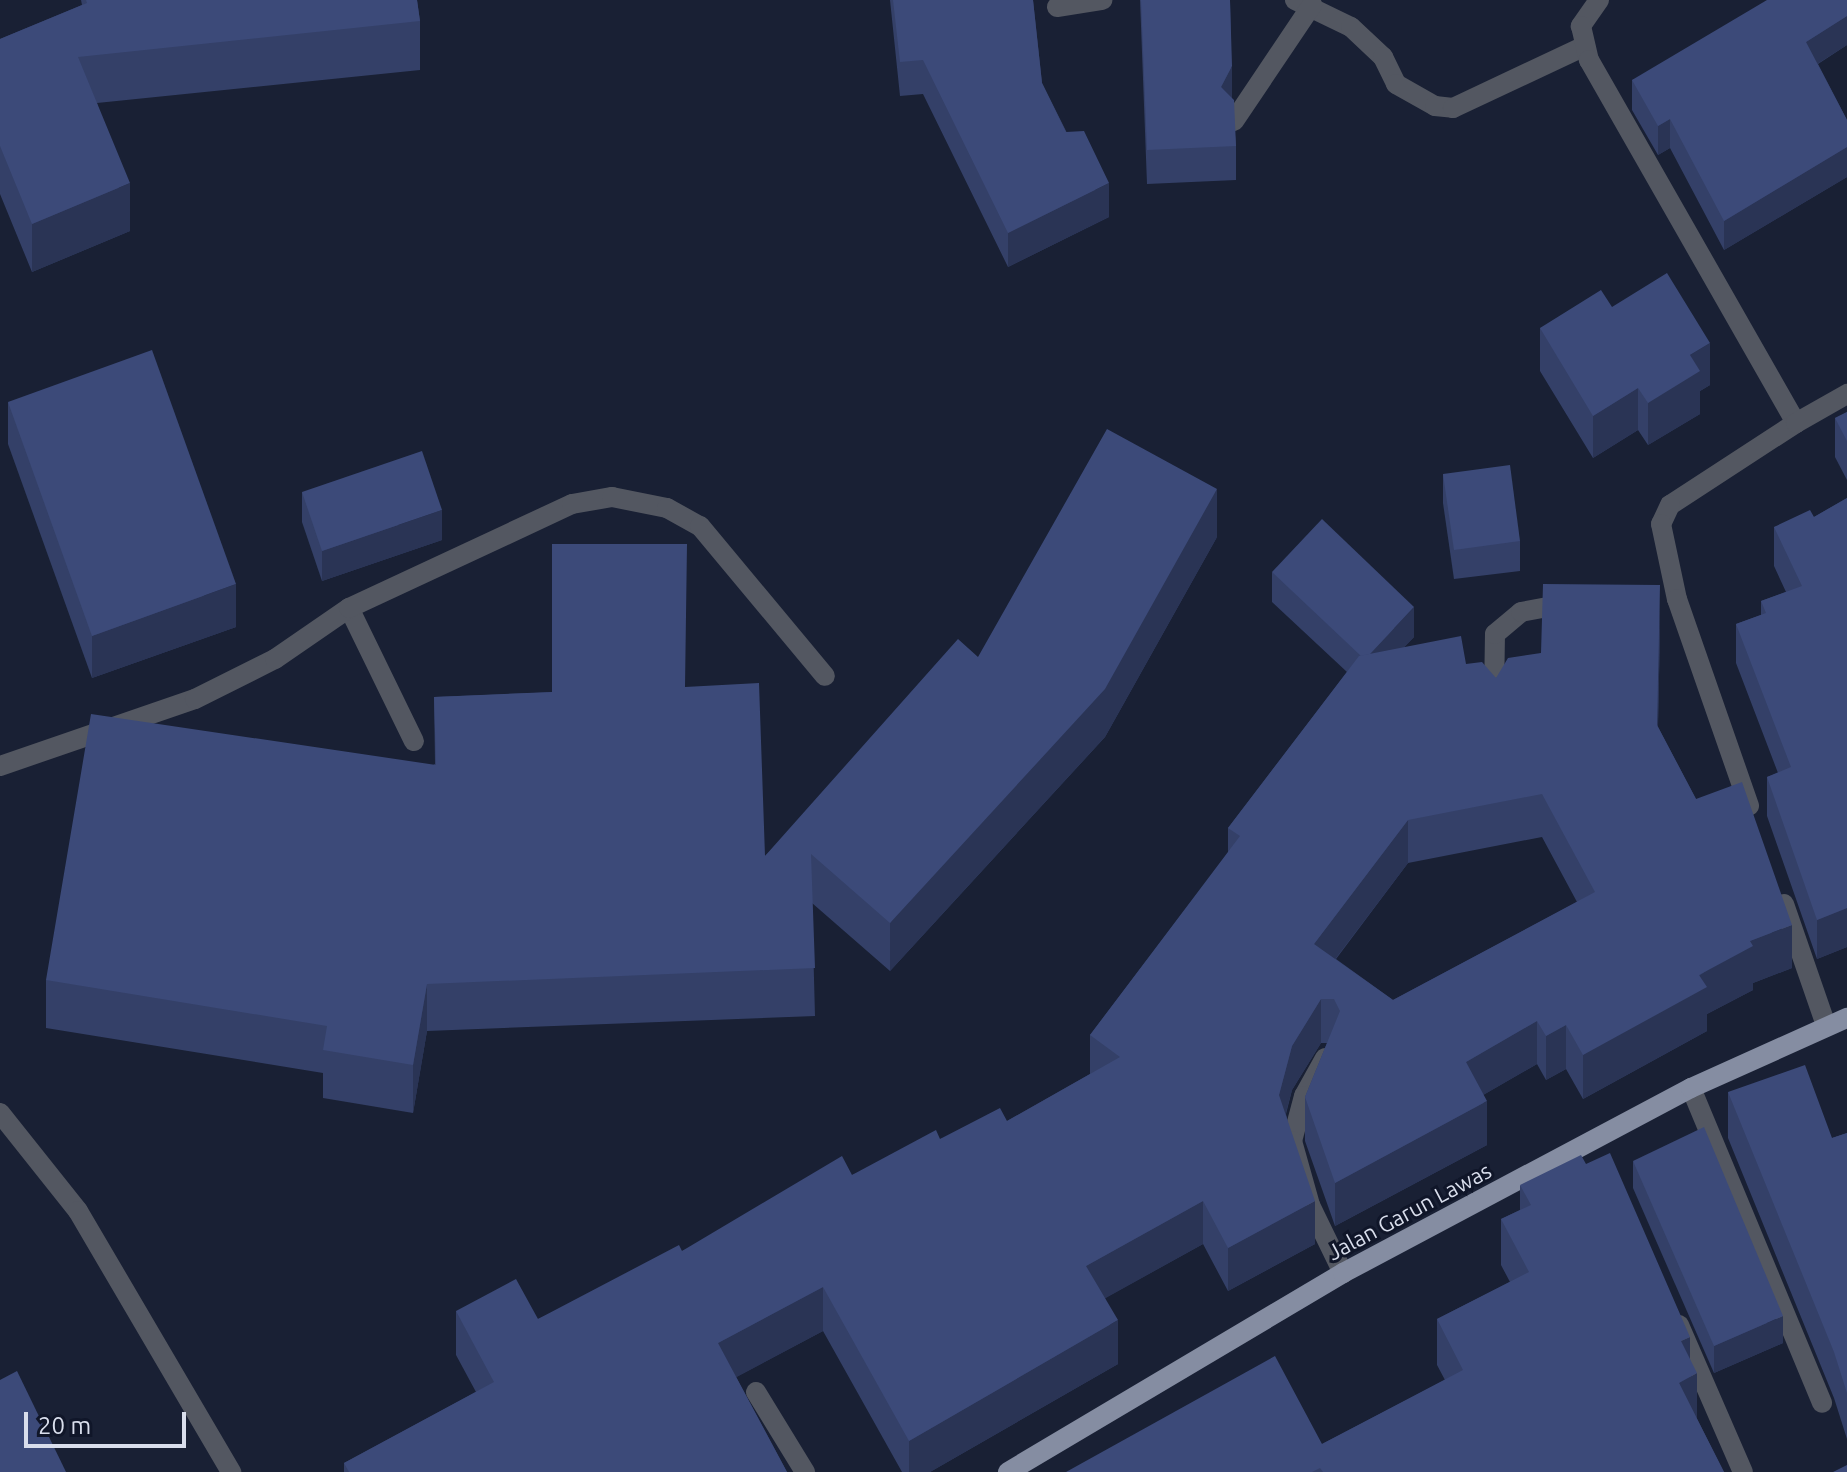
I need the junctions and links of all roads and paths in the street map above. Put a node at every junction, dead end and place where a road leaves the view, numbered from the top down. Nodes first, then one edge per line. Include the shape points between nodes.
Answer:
1 (1102, 0) edge
2 (1599, 0) edge
3 (1303, 2) edge
4 (1057, 7) dead end
5 (1585, 46) junction
6 (1234, 121) edge
7 (1847, 394) edge
8 (1796, 423) junction
9 (1677, 599) junction
10 (1649, 600) edge
11 (1592, 601) edge
12 (349, 608) junction
13 (825, 676) dead end
14 (1495, 709) edge
15 (414, 741) dead end
16 (0, 766) edge
17 (1759, 834) edge
18 (1774, 878) edge
19 (1847, 1018) edge
20 (1826, 1025) junction
21 (1327, 1054) edge
22 (1691, 1088) junction
23 (0, 1113) edge
24 (1597, 1137) junction
25 (1610, 1166) edge
26 (1343, 1273) junction
27 (1667, 1297) edge
28 (756, 1392) dead end
29 (1822, 1403) dead end
30 (231, 1472) edge
31 (805, 1472) edge
32 (1008, 1472) edge
33 (1743, 1472) edge

1 - 4 street
2 - 5 street via 1583,18
3 - 5 street via 1351,27 1383,57 1396,84 1435,106 1453,108
3 - 6 street
5 - 8 street
7 - 8 street
8 - 9 street via 1670,505 1661,532
9 - 10 street
9 - 17 street
11 - 14 street via 1529,609 1500,627 1490,655
12 - 13 street via 572,504 642,500 700,526
12 - 15 street
12 - 16 street via 275,659 195,699
18 - 20 street
19 - 20 main road, Jalan Garun Lawas
20 - 22 main road, Jalan Garun Lawas
21 - 26 street via 1304,1096 1292,1141 1310,1205
22 - 24 main road, Jalan Garun Lawas
22 - 29 street
23 - 30 street via 78,1211
24 - 25 street
24 - 26 main road, Jalan Garun Lawas
26 - 32 main road, Jalan Garun Lawas
27 - 33 street
28 - 31 street

